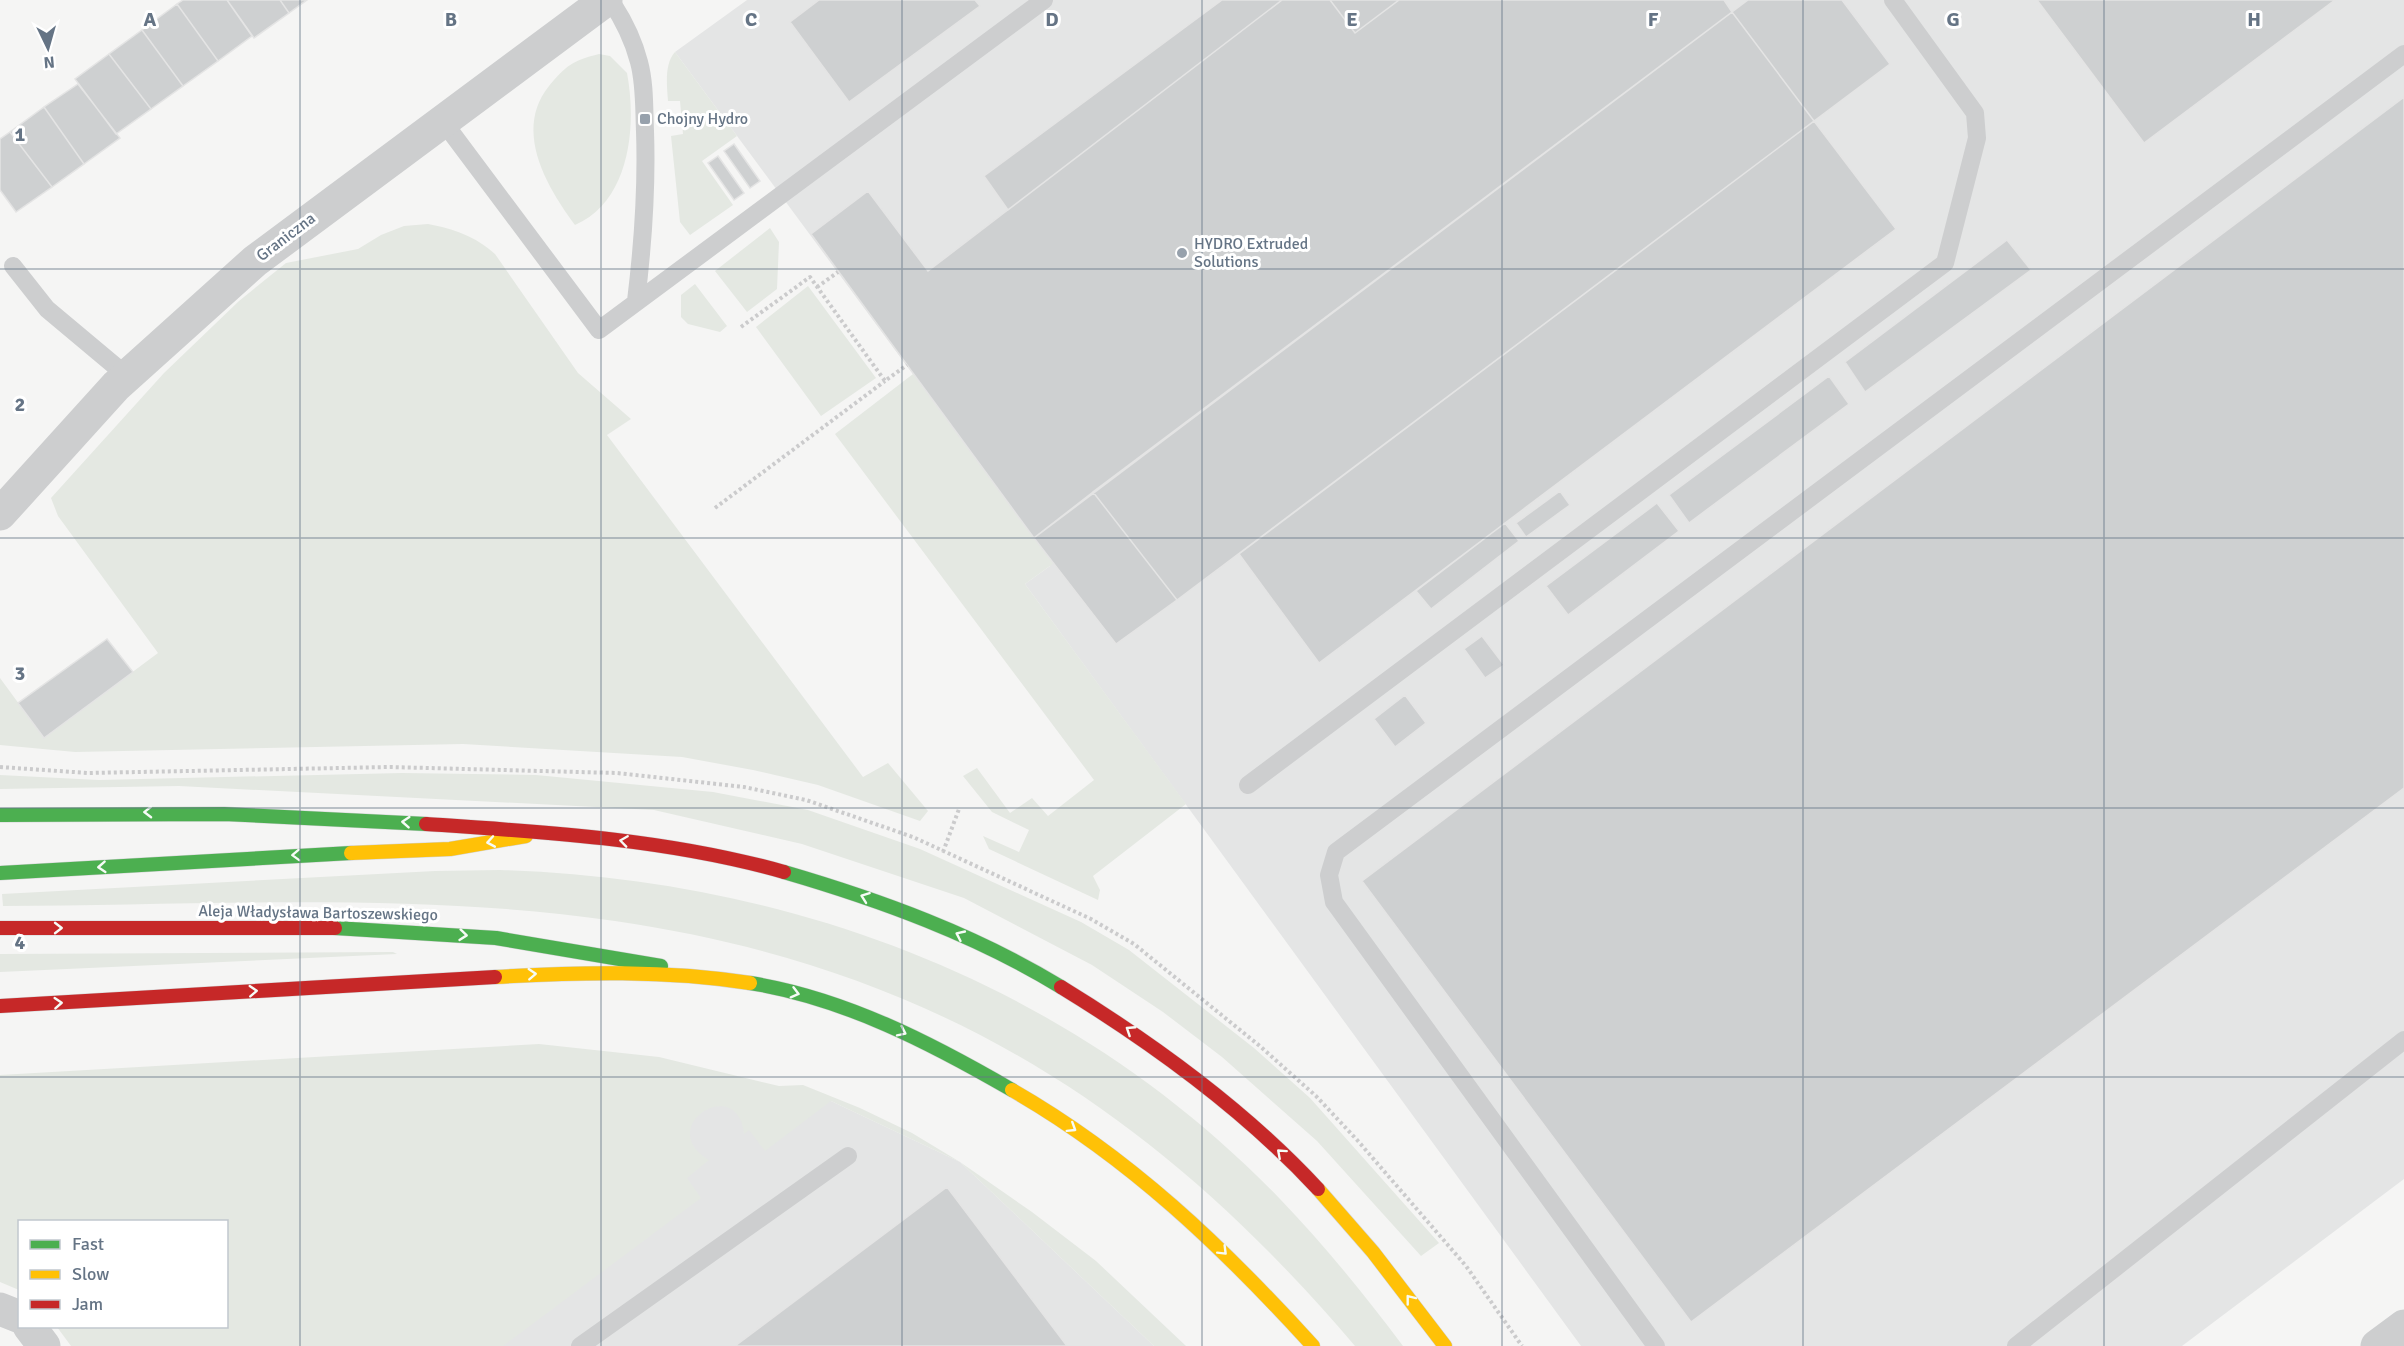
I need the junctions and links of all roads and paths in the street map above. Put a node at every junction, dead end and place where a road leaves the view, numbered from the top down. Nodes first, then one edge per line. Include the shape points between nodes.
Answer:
1 (608, 0) edge
2 (1044, 0) edge
3 (1893, 0) edge
4 (2404, 54) edge
5 (442, 120) junction
6 (13, 266) dead end
7 (838, 272) dead end
8 (817, 287) junction
9 (636, 301) junction
10 (741, 327) dead end
11 (907, 365) dead end
12 (126, 376) junction
13 (885, 381) junction
14 (715, 508) dead end
15 (0, 514) edge
16 (1248, 785) dead end
17 (959, 809) dead end
18 (0, 814) edge
19 (548, 832) junction
20 (943, 852) dead end
21 (0, 873) edge
22 (0, 928) edge
23 (740, 982) junction
24 (0, 1006) edge
25 (2404, 1040) edge
26 (848, 1156) dead end
27 (0, 1309) edge
28 (18, 1316) edge
29 (2404, 1326) edge
30 (30, 1328) edge
31 (44, 1346) edge
32 (580, 1346) edge
33 (1313, 1346) edge
34 (1445, 1346) edge
35 (1656, 1346) edge
36 (2016, 1346) edge
37 (2377, 1346) edge

1 - 5 street, Graniczna
1 - 9 lane via 633,42 643,93 646,173
2 - 9 lane
3 - 16 lane via 1975,113 1977,138 1945,263
4 - 35 lane via 1336,852 1329,875 1334,902
5 - 9 lane via 599,330
5 - 12 street, Graniczna via 255,261
6 - 12 lane via 47,309
7 - 8 path
8 - 10 path via 810,277
8 - 13 path
11 - 13 path
12 - 15 street, Graniczna
13 - 14 path
17 - 20 path
19 -> 18 main road via 357,818 164,812
19 -> 21 main road via 450,849
34 -> 19 main road via 1370,1248 1293,1164 1185,1070 1133,1031 1070,993 997,952 920,916 846,890 682,849
22 -> 23 main road, Aleja Władysława Bartoszewskiego via 353,927 443,933 600,953
24 -> 23 main road, Aleja Władysława Bartoszewskiego via 558,973 623,973
23 -> 33 main road, Aleja Władysława Bartoszewskiego via 794,991 893,1028 978,1071 1085,1136 1209,1236
25 - 36 lane
26 - 32 lane
27 - 28 street
29 - 37 street
30 - 31 street

